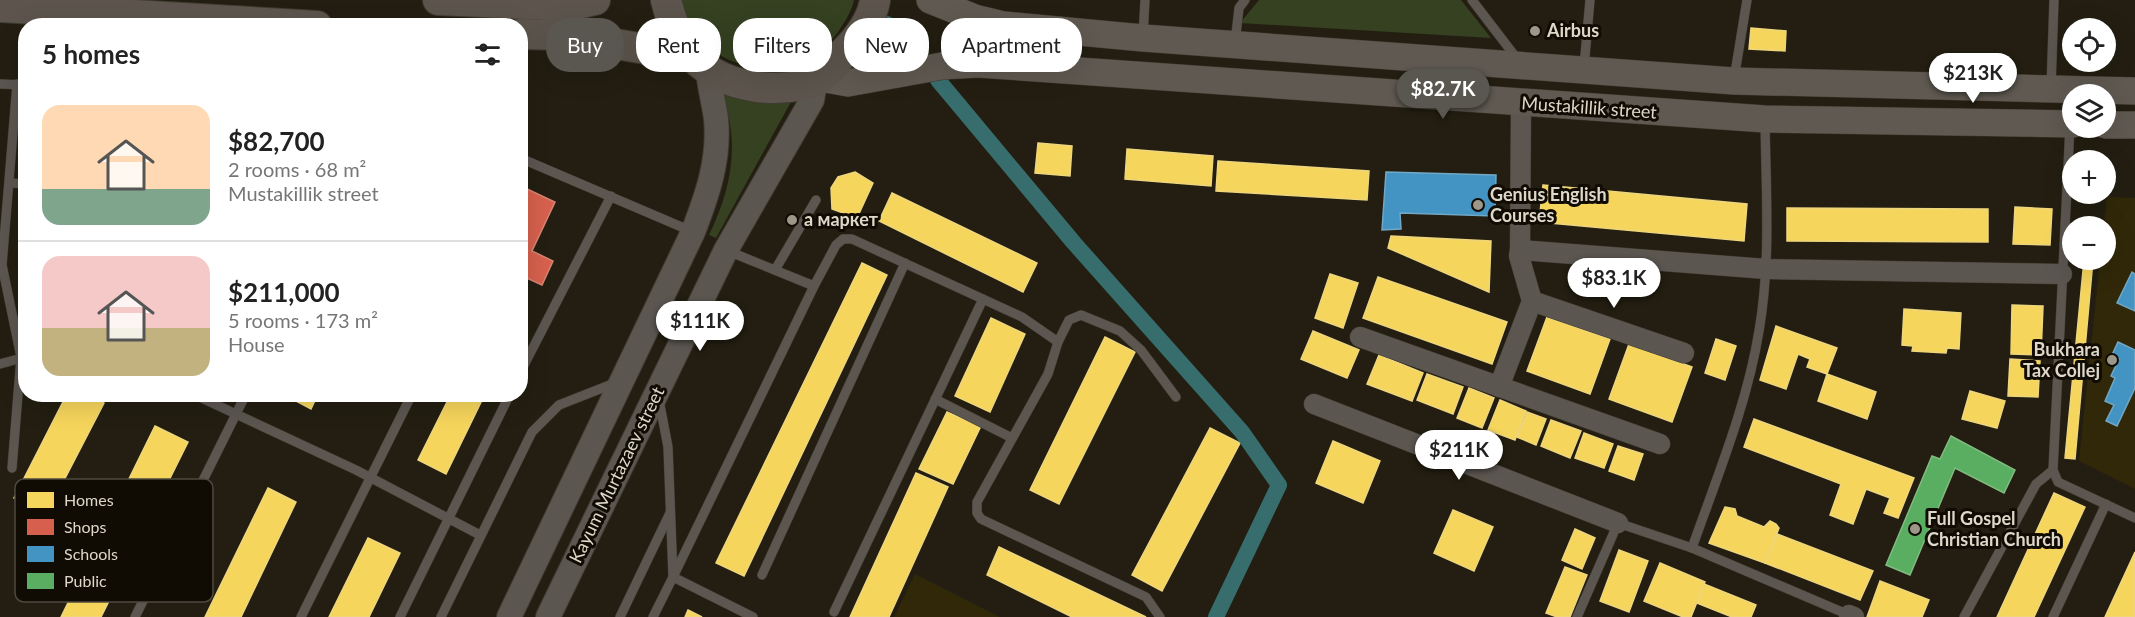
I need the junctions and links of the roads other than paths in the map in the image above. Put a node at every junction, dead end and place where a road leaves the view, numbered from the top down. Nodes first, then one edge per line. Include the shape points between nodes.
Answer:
1 (438, 0) edge
2 (595, 0) edge
3 (666, 0) edge
4 (875, 0) edge
5 (930, 0) edge
6 (983, 0) edge
7 (1145, 0) edge
8 (1245, 0) edge
9 (1472, 0) edge
10 (1590, 0) edge
11 (1747, 0) edge
12 (2054, 0) edge
13 (474, 1) edge
14 (0, 7) edge
15 (184, 18) edge
16 (670, 18) edge
17 (975, 18) edge
18 (998, 18) edge
19 (1082, 32) edge
20 (528, 34) edge
21 (1143, 38) junction
22 (1234, 45) junction
23 (636, 50) edge
24 (1534, 67) junction
25 (1584, 69) junction
26 (703, 72) edge
27 (718, 72) edge
28 (818, 78) junction
29 (1734, 81) junction
30 (0, 84) edge
31 (18, 85) edge
32 (1997, 88) junction
33 (2051, 90) junction
34 (2135, 91) edge
35 (1530, 104) junction
36 (18, 112) edge
37 (1765, 119) junction
38 (1995, 123) junction
39 (2062, 124) edge
40 (2116, 125) edge
41 (2135, 125) edge
42 (2071, 138) edge
43 (528, 161) edge
44 (10, 183) junction
45 (18, 184) edge
46 (610, 196) junction
47 (816, 200) dead end
48 (693, 232) junction
49 (726, 250) junction
50 (1520, 250) junction
51 (905, 263) junction
52 (1, 265) edge
53 (1766, 269) junction
54 (775, 270) junction
55 (2062, 274) junction
56 (814, 286) junction
57 (983, 299) junction
58 (1532, 301) junction
59 (18, 336) edge
60 (1360, 337) dead end
61 (1058, 342) junction
62 (1684, 353) dead end
63 (528, 357) edge
64 (18, 359) edge
65 (0, 364) edge
66 (623, 380) junction
67 (1499, 387) junction
68 (657, 392) junction
69 (1176, 397) dead end
70 (935, 399) junction
71 (19, 402) edge
72 (209, 402) edge
73 (242, 402) edge
74 (408, 402) edge
75 (506, 402) edge
76 (1314, 404) dead end
77 (236, 415) junction
78 (1012, 438) junction
79 (1660, 444) dead end
80 (12, 468) dead end
81 (2053, 470) junction
82 (204, 479) edge
83 (372, 479) junction
84 (2106, 504) junction
85 (671, 511) junction
86 (447, 518) junction
87 (2135, 518) edge
88 (1618, 523) junction
89 (480, 535) junction
90 (1692, 548) junction
91 (762, 575) dead end
92 (673, 577) junction
93 (142, 602) edge
94 (834, 612) dead end
95 (1851, 616) edge
96 (135, 617) edge
97 (301, 617) edge
98 (400, 617) edge
99 (441, 617) edge
100 (509, 617) edge
101 (548, 617) edge
102 (620, 617) edge
103 (653, 617) edge
104 (753, 617) edge
105 (1160, 617) edge
106 (1577, 617) edge
107 (1964, 617) edge
108 (2053, 617) edge

1 - 13 main road
2 - 13 main road via 569,6
3 - 16 main road
4 - 28 main road via 862,31
5 - 17 main road, Mustakillik street
6 - 18 main road
7 - 21 lane
8 - 22 lane via 1239,8
9 - 24 lane
10 - 25 lane
11 - 29 lane
12 - 33 lane
14 - 15 main road
19 - 21 main road, Mustakillik street
20 - 23 main road, Mustakillik street via 562,35
21 - 22 main road, Mustakillik street
22 - 24 main road, Mustakillik street
24 - 25 main road, Mustakillik street
24 - 35 main road
25 - 29 main road, Mustakillik street
26 - 48 street, Kayum Murtazaev street via 716,118 716,155 710,189
27 - 28 main road, Mustakillik street via 741,84 777,88
28 - 35 main road, Mustakillik street via 848,83 942,66 978,64
28 - 49 street, Kayum Murtazaev street via 812,100
29 - 32 main road, Mustakillik street
30 - 31 lane
32 - 33 main road, Mustakillik street
32 - 38 main road
33 - 34 main road, Mustakillik street
35 - 37 main road, Mustakillik street
35 - 50 street
36 - 44 lane
37 - 38 main road, Mustakillik street
37 - 53 lane
38 - 39 main road, Mustakillik street
40 - 41 main road
42 - 55 lane
43 - 46 lane
44 - 45 lane
44 - 52 lane
46 - 48 lane
46 - 63 lane
47 - 54 lane
48 - 66 street, Kayum Murtazaev street
49 - 54 lane
49 - 68 street, Kayum Murtazaev street
50 - 53 street
50 - 58 street
51 - 56 lane via 852,239 843,239
51 - 57 lane
51 - 91 lane
52 - 59 lane
53 - 55 street
53 - 90 lane via 1759,331 1742,402
54 - 56 lane
55 - 81 lane
56 - 92 lane
57 - 61 lane via 1022,317
57 - 70 lane
58 - 62 street
58 - 67 street
60 - 67 street
61 - 69 lane via 1069,320 1081,315 1120,331 1141,350
61 - 78 lane via 1048,374
64 - 65 lane
66 - 89 lane via 560,405 532,432
66 - 100 street, Kayum Murtazaev street
67 - 79 street
68 - 85 lane via 666,429
68 - 101 street, Kayum Murtazaev street
70 - 78 lane
70 - 94 lane
71 - 80 lane
72 - 77 lane
73 - 77 lane
74 - 83 lane
75 - 86 lane
76 - 88 street
77 - 82 lane
77 - 83 lane
78 - 105 lane via 977,502 981,519 1146,597
81 - 84 lane via 2058,482
81 - 107 lane via 2036,484
83 - 86 lane
83 - 97 lane
84 - 87 lane
84 - 108 lane
85 - 92 lane
85 - 102 lane
86 - 89 lane
86 - 98 lane
88 - 90 lane
88 - 106 lane
89 - 99 lane
90 - 95 lane
92 - 103 lane
92 - 104 lane
93 - 96 lane

